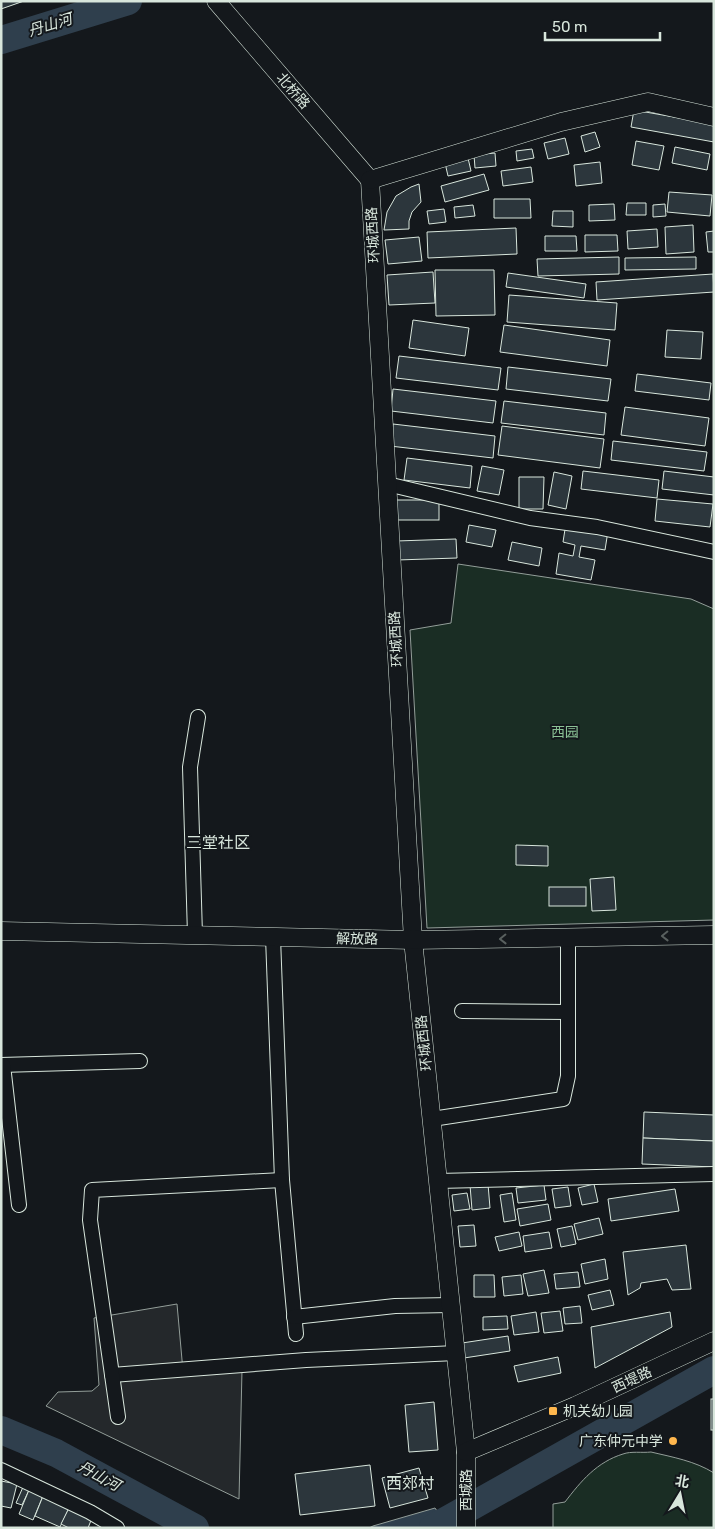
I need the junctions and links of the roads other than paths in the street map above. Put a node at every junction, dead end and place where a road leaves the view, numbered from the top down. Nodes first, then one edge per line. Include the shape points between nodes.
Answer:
1 (216, 1) edge
2 (714, 117) edge
3 (370, 180) junction
4 (387, 484) junction
5 (714, 552) edge
6 (198, 717) dead end
7 (1, 931) edge
8 (195, 935) junction
9 (714, 935) edge
10 (273, 937) junction
11 (568, 938) junction
12 (413, 940) junction
13 (462, 1011) dead end
14 (568, 1012) junction
15 (140, 1061) dead end
16 (2, 1065) edge
17 (432, 1119) junction
18 (7, 1154) edge
19 (714, 1174) edge
20 (282, 1180) junction
21 (438, 1181) junction
22 (19, 1204) dead end
23 (451, 1305) junction
24 (294, 1317) junction
25 (296, 1334) dead end
26 (714, 1341) edge
27 (456, 1353) junction
28 (112, 1375) junction
29 (118, 1417) dead end
30 (466, 1452) junction
31 (1, 1470) edge
32 (117, 1528) edge
33 (466, 1528) edge

1 - 3 street, 北桥路
2 - 3 street via 648,102 561,122
3 - 4 street, 环城西路
4 - 5 street via 530,518 597,527
4 - 12 street, 环城西路
6 - 8 street via 190,767
7 - 8 street, 解放路
8 - 10 street, 解放路
9 -> 11 street, 解放路
10 - 12 street, 解放路
10 - 20 street
11 -> 12 street, 解放路
11 - 14 street
12 - 17 street, 环城西路
13 - 14 street
14 - 17 street via 568,1076 563,1099
15 - 16 street
16 - 18 street
17 - 21 street, 环城西路
18 - 22 street
19 - 21 street
20 - 24 street
20 - 28 street via 92,1190 90,1220
21 - 23 street, 环城西路
23 - 24 street via 395,1306
23 - 27 street, 环城西路
24 - 25 street
26 - 30 street, 西堤路 via 575,1406
27 - 28 street via 306,1360
27 - 30 street, 环城西路
28 - 29 street
30 - 33 street, 西城路
31 - 32 street

